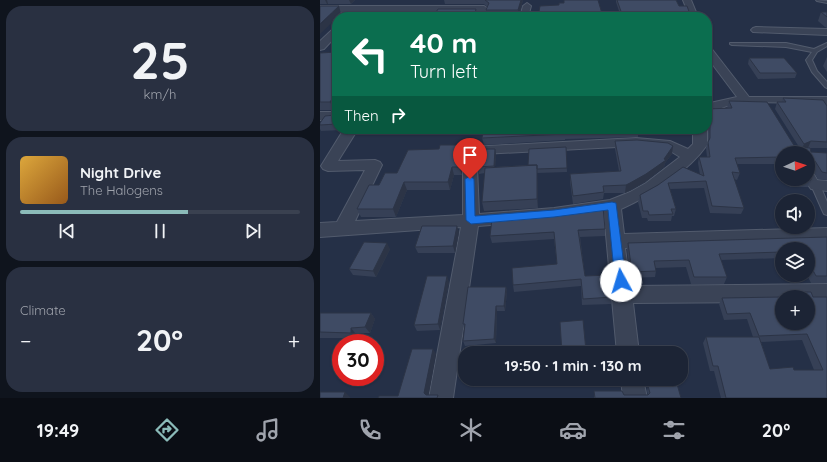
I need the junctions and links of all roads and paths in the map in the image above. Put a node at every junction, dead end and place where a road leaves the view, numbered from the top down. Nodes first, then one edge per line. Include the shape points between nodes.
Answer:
1 (687, 0) edge
2 (818, 0) edge
3 (827, 2) edge
4 (527, 6) dead end
5 (320, 9) edge
6 (483, 12) edge
7 (525, 12) edge
8 (692, 12) edge
9 (756, 30) dead end
10 (827, 32) edge
11 (332, 35) edge
12 (732, 44) dead end
13 (827, 44) edge
14 (320, 47) edge
15 (815, 51) junction
16 (712, 63) edge
17 (827, 86) edge
18 (745, 100) junction
19 (827, 101) edge
20 (712, 107) edge
21 (320, 116) edge
22 (332, 116) edge
23 (348, 134) edge
24 (700, 134) edge
25 (690, 156) junction
26 (821, 185) edge
27 (612, 206) junction
28 (827, 212) edge
29 (471, 220) junction
30 (343, 228) junction
31 (320, 230) edge
32 (827, 235) edge
33 (616, 241) junction
34 (827, 293) edge
35 (622, 295) junction
36 (627, 346) edge
37 (633, 386) edge
38 (441, 398) edge
39 (635, 398) edge

1 - 8 street
2 - 3 lane
4 - 7 street
5 - 6 street via 484,9
9 - 10 street
11 - 14 street
12 - 15 lane via 786,44
13 - 15 lane
15 - 17 lane via 810,60 815,72
16 - 18 street
18 - 19 street via 767,104
18 - 20 street via 724,102
21 - 22 street
23 - 30 street via 328,166 375,166
24 - 25 street via 700,145
25 - 27 street via 651,187
25 - 29 street via 670,145 636,142 476,150 470,167
26 - 28 lane
27 - 29 street via 554,214
27 - 33 street
29 - 30 street
29 - 38 street
30 - 31 street
32 - 33 street
33 - 35 street
34 - 35 street
35 - 36 street
37 - 39 street

